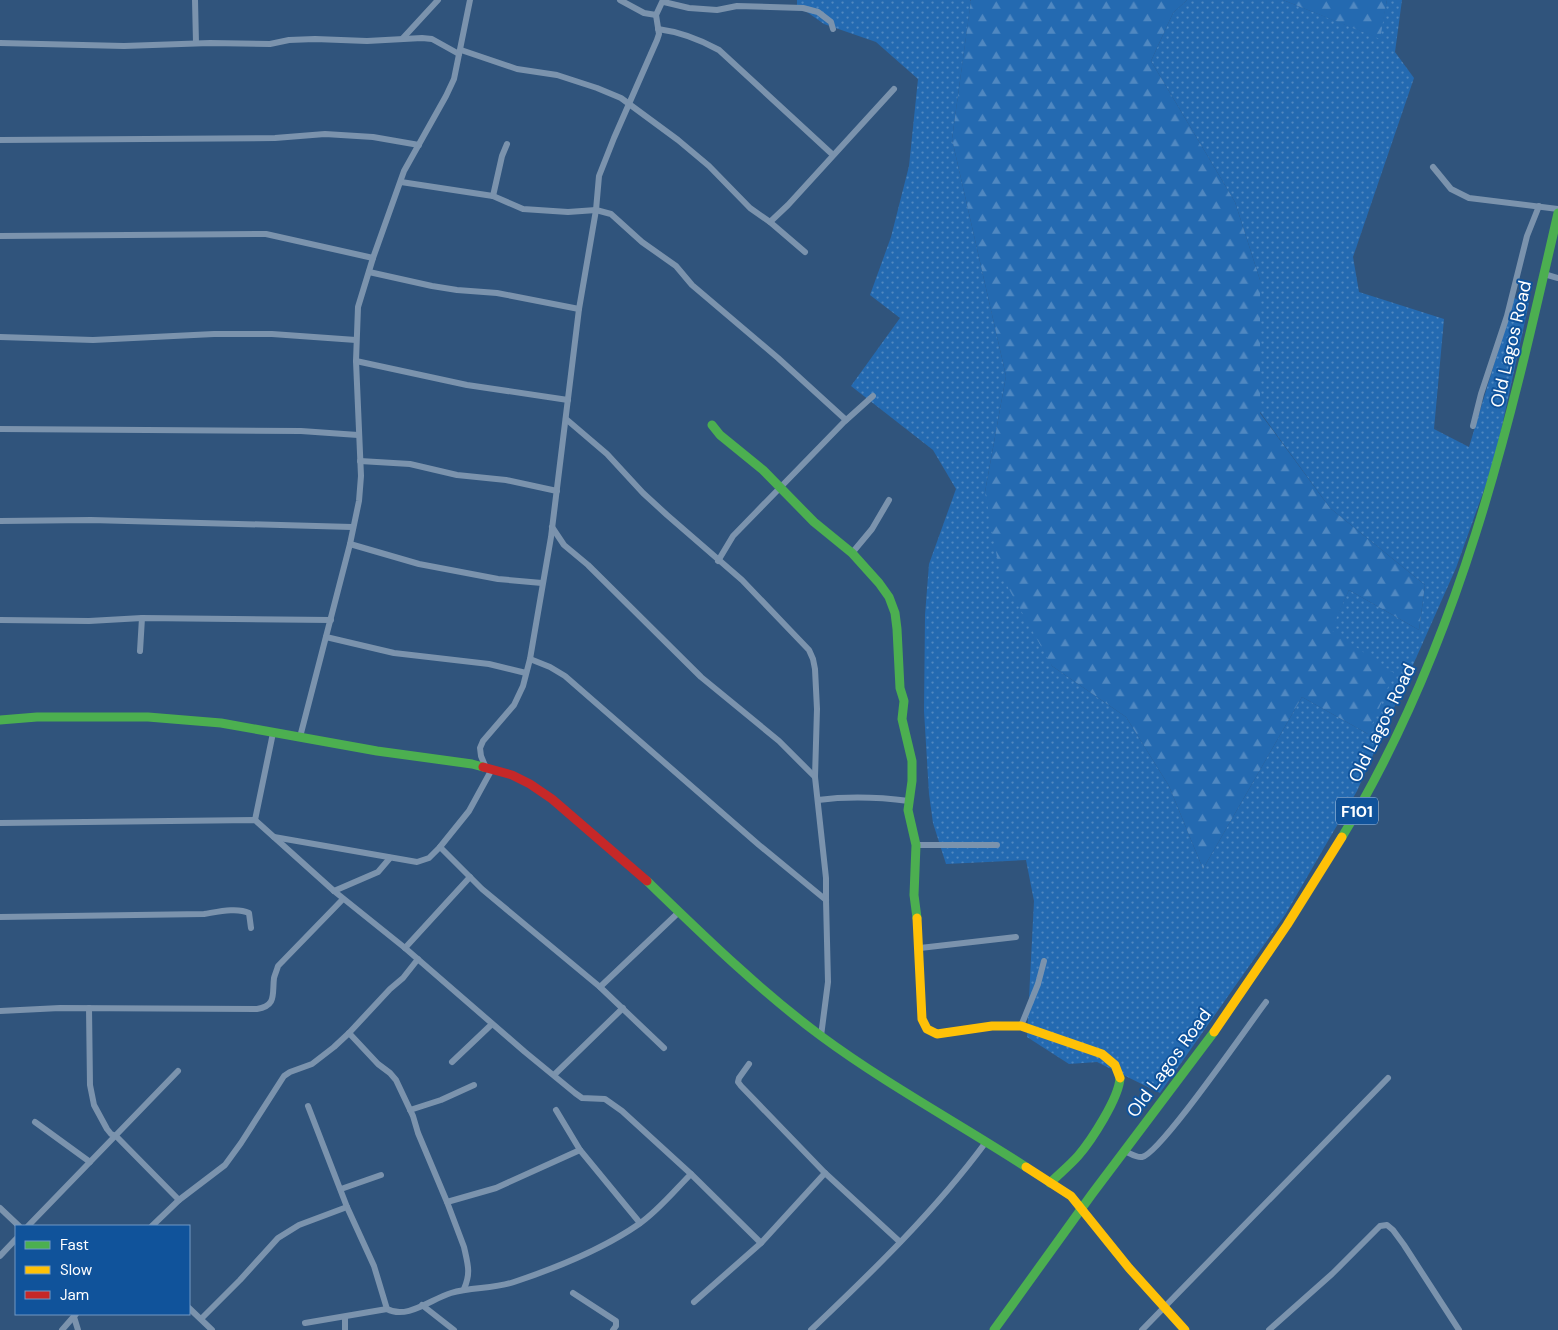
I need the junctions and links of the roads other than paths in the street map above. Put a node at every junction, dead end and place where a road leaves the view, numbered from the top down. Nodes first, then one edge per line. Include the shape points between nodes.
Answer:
1 (195, 0) edge
2 (438, 0) edge
3 (470, 0) edge
4 (620, 0) edge
5 (664, 1) edge
6 (738, 3) edge
7 (656, 15) junction
8 (658, 29) junction
9 (833, 29) dead end
10 (403, 38) junction
11 (196, 43) junction
12 (0, 44) edge
13 (460, 52) junction
14 (894, 89) dead end
15 (629, 104) junction
16 (0, 140) edge
17 (507, 144) dead end
18 (419, 145) junction
19 (833, 155) junction
20 (1432, 167) dead end
21 (401, 182) junction
22 (493, 196) junction
23 (1539, 206) junction
24 (1558, 209) edge
25 (596, 210) junction
26 (1558, 213) edge
27 (770, 222) junction
28 (0, 236) edge
29 (805, 252) dead end
30 (373, 258) junction
31 (369, 272) junction
32 (1544, 274) junction
33 (1558, 278) edge
34 (579, 309) junction
35 (0, 337) edge
36 (356, 340) junction
37 (356, 361) junction
38 (874, 396) dead end
39 (568, 400) junction
40 (566, 420) junction
41 (846, 420) junction
42 (712, 425) dead end
43 (1473, 426) dead end
44 (0, 429) edge
45 (358, 435) junction
46 (360, 461) junction
47 (780, 489) junction
48 (557, 491) junction
49 (889, 500) dead end
50 (0, 521) edge
51 (352, 527) junction
52 (552, 527) junction
53 (350, 544) junction
54 (564, 545) junction
55 (549, 547) junction
56 (852, 552) junction
57 (718, 561) junction
58 (542, 583) junction
59 (142, 618) junction
60 (0, 620) edge
61 (331, 620) junction
62 (326, 637) junction
63 (140, 651) dead end
64 (530, 658) junction
65 (526, 674) junction
66 (0, 720) edge
67 (273, 733) junction
68 (300, 737) junction
69 (815, 759) junction
70 (800, 760) junction
71 (489, 769) junction
72 (815, 776) junction
73 (818, 800) junction
74 (909, 800) junction
75 (255, 820) junction
76 (0, 823) edge
77 (274, 837) junction
78 (916, 845) junction
79 (998, 845) dead end
80 (440, 847) junction
81 (390, 858) junction
82 (470, 877) junction
83 (334, 891) junction
84 (343, 898) junction
85 (826, 900) junction
86 (678, 912) junction
87 (0, 917) edge
88 (252, 928) dead end
89 (1016, 937) dead end
90 (405, 948) junction
91 (920, 948) junction
92 (418, 959) junction
93 (1044, 960) dead end
94 (600, 987) junction
95 (1266, 1002) dead end
96 (89, 1008) junction
97 (623, 1008) junction
98 (0, 1011) edge
99 (492, 1024) junction
100 (1021, 1026) junction
101 (350, 1033) junction
102 (821, 1036) junction
103 (664, 1048) dead end
104 (452, 1062) dead end
105 (749, 1064) dead end
106 (178, 1071) dead end
107 (554, 1075) junction
108 (1388, 1078) dead end
109 (474, 1085) dead end
110 (308, 1106) dead end
111 (410, 1110) junction
112 (556, 1110) dead end
113 (35, 1122) dead end
114 (116, 1136) junction
115 (986, 1142) junction
116 (580, 1150) junction
117 (1124, 1151) junction
118 (90, 1162) junction
119 (825, 1173) junction
120 (691, 1174) junction
121 (381, 1175) dead end
122 (1050, 1183) junction
123 (341, 1189) junction
124 (179, 1200) junction
125 (447, 1202) junction
126 (347, 1207) junction
127 (0, 1208) edge
128 (1082, 1209) junction
129 (640, 1223) junction
130 (18, 1225) edge
131 (29, 1225) edge
132 (153, 1225) edge
133 (15, 1240) edge
134 (900, 1242) junction
135 (761, 1243) junction
136 (0, 1256) edge
137 (464, 1289) junction
138 (573, 1293) dead end
139 (694, 1302) dead end
140 (422, 1305) junction
141 (1164, 1307) junction
142 (190, 1309) edge
143 (387, 1309) junction
144 (75, 1315) edge
145 (346, 1317) junction
146 (201, 1319) junction
147 (305, 1323) dead end
148 (62, 1330) edge
149 (78, 1330) edge
150 (212, 1330) edge
151 (345, 1330) edge
152 (454, 1330) edge
153 (613, 1330) edge
154 (811, 1330) edge
155 (994, 1330) edge
156 (1142, 1330) edge
157 (1185, 1330) edge
158 (1269, 1330) edge
159 (1459, 1330) edge

1 - 11 street
2 - 10 street
3 - 13 street
4 - 7 street via 644,13
5 - 6 street via 710,10
5 - 7 street
6 - 9 street via 818,12 831,22
7 - 8 street
8 - 15 street via 657,40
8 - 19 street via 680,32 719,50
10 - 11 street via 289,40 270,44
10 - 13 street via 432,39
11 - 12 street via 124,46
13 - 15 street via 510,67 556,75 598,88
13 - 18 street via 454,79
14 - 19 street
15 - 25 street via 599,176
15 - 27 street via 703,161 750,208
16 - 18 street via 275,138 325,134 373,137
17 - 22 street
18 - 21 street
19 - 27 street
20 - 23 street via 1450,190 1469,198
21 - 22 street
21 - 30 street
22 - 25 street via 530,210
23 - 24 street
23 - 43 street via 1527,236
25 - 34 street
25 - 41 street via 611,214 642,242 666,257 692,285
26 - 32 street, Old Lagos Road / F101
27 - 29 street
28 - 30 street via 266,234
30 - 31 street
31 - 34 street
31 - 36 street via 358,307
32 - 33 street
32 - 117 street, Old Lagos Road / F101 via 1513,406 1474,544 1415,697 1373,782 1323,871 1194,1062
34 - 39 street
35 - 36 street via 93,340 272,334
36 - 37 street
37 - 39 street via 467,385
37 - 45 street
38 - 41 street
39 - 40 street
40 - 48 street
40 - 57 street
41 - 47 street
42 - 47 street
44 - 45 street via 301,431
45 - 46 street
46 - 48 street via 410,464
46 - 51 street via 359,500
47 - 56 street
47 - 57 street via 734,536
48 - 52 street
49 - 56 street via 872,529
50 - 51 street via 92,520
51 - 53 street
52 - 54 street
52 - 55 street
53 - 58 street via 419,564 498,579
53 - 61 street
54 - 55 street
54 - 70 street via 588,564 701,677
55 - 58 street
56 - 74 street via 880,583 895,613 900,688 904,701 902,719 912,761
57 - 69 street via 742,580 809,650 815,669
58 - 64 street
59 - 60 street
59 - 61 street
59 - 63 street
61 - 62 street
62 - 65 street via 394,653 489,664
62 - 68 street
64 - 65 street
64 - 85 street via 565,676
65 - 71 street via 514,705 480,748
66 - 67 street via 37,716 148,717 221,723
67 - 68 street
67 - 75 street
68 - 71 street
69 - 70 street
69 - 72 street
70 - 72 street
71 - 80 street via 468,811
71 - 86 street via 512,775 552,799
72 - 73 street
73 - 74 street via 872,797
73 - 85 street
74 - 78 street
75 - 76 street
75 - 77 street
77 - 81 street
77 - 83 street
78 - 79 street
78 - 91 street via 914,895
80 - 81 street via 429,858 417,862
80 - 82 street
81 - 83 street via 378,872
82 - 90 street
82 - 94 street
83 - 84 street
84 - 90 street
84 - 96 street via 278,966 271,1003 266,1008
85 - 102 street via 828,982
86 - 94 street
86 - 102 street
87 - 88 street via 245,911 249,913
89 - 91 street
90 - 92 street
91 - 100 street via 922,1019 929,1032 937,1034 992,1026
92 - 99 street
92 - 101 street
93 - 100 street
94 - 97 street
95 - 117 street via 1178,1122 1151,1153 1142,1157
96 - 98 street
96 - 114 street via 91,1092 94,1105 107,1128
97 - 103 street
97 - 107 street
99 - 104 street
99 - 107 street
100 - 122 street via 1102,1054 1118,1068 1120,1082 1116,1095 1083,1150
101 - 111 street via 396,1080
101 - 124 street via 312,1064 284,1076 224,1165
102 - 115 street
105 - 119 street via 738,1082
106 - 114 street
107 - 120 street via 582,1098 605,1099 622,1111
108 - 141 street
109 - 111 street
110 - 123 street
111 - 125 street
112 - 116 street
113 - 118 street
114 - 118 street
114 - 124 street
115 - 122 street
115 - 134 street via 964,1172
116 - 125 street via 496,1188
116 - 129 street
117 - 128 street, Old Lagos Road / F101
118 - 131 street
119 - 134 street
119 - 135 street
120 - 129 street
120 - 135 street
121 - 123 street
122 - 128 street via 1071,1196
123 - 126 street
124 - 132 street
125 - 137 street via 468,1264 469,1277
126 - 143 street via 374,1266
126 - 146 street via 299,1225 278,1238
127 - 130 street
128 - 141 street
128 - 155 street, Old Lagos Road / F101
129 - 137 street via 604,1244 514,1283
133 - 136 street
134 - 154 street
135 - 139 street
137 - 140 street
138 - 153 street via 616,1321
140 - 143 street via 405,1313
140 - 152 street
141 - 156 street
141 - 157 street
142 - 146 street
143 - 145 street
144 - 148 street
144 - 149 street
145 - 147 street
145 - 151 street
146 - 150 street
158 - 159 street via 1380,1226 1387,1225 1404,1245

